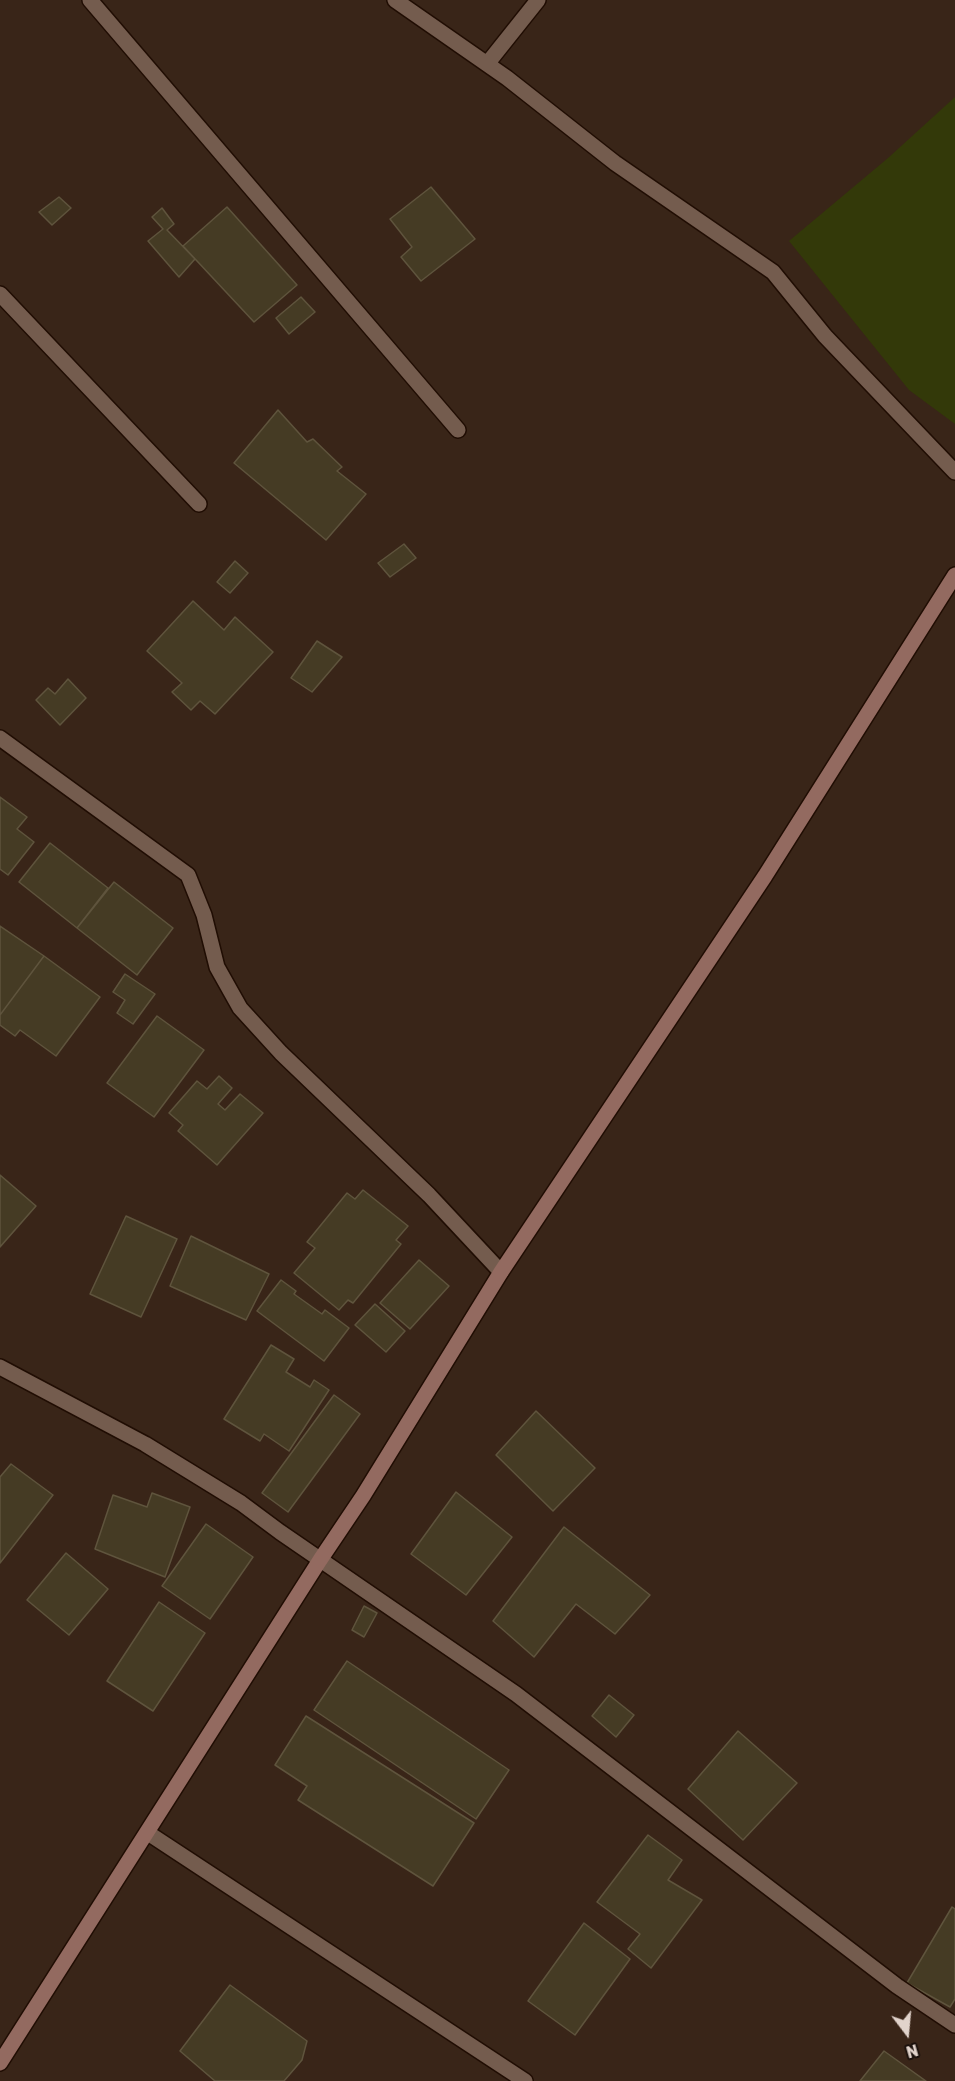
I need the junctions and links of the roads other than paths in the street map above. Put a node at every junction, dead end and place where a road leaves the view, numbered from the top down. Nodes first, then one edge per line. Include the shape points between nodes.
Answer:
1 (90, 0) edge
2 (396, 0) edge
3 (538, 0) edge
4 (487, 64) junction
5 (0, 294) edge
6 (458, 430) dead end
7 (955, 472) edge
8 (199, 504) dead end
9 (955, 575) edge
10 (0, 738) edge
11 (501, 1272) junction
12 (0, 1367) edge
13 (320, 1560) junction
14 (148, 1833) junction
15 (955, 2025) edge
16 (0, 2063) edge
17 (525, 2081) edge

1 - 6 street
2 - 4 street
3 - 4 street
4 - 7 street via 615,163 773,272 825,336
5 - 8 street
9 - 11 main road via 758,886
10 - 11 street via 188,875 204,915 217,967 240,1008
11 - 13 main road
12 - 13 street via 195,1473
13 - 14 main road
13 - 15 street via 516,1694 897,1986
14 - 16 main road
14 - 17 street

